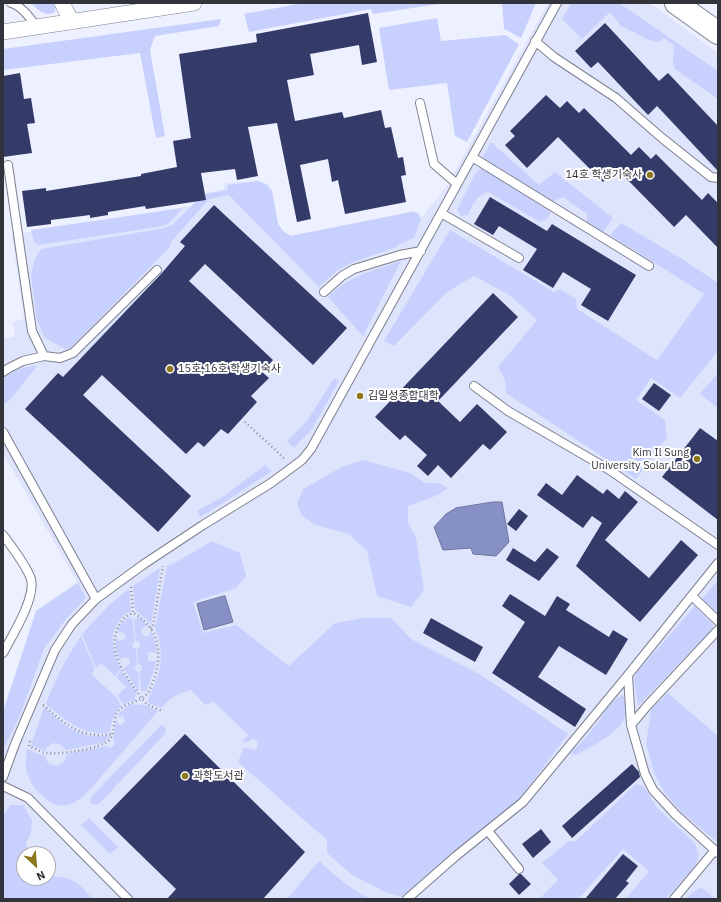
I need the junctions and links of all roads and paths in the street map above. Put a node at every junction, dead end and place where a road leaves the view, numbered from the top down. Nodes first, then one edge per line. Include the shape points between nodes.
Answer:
1 (11, 3) edge
2 (62, 3) edge
3 (194, 3) edge
4 (557, 3) edge
5 (676, 3) edge
6 (72, 22) junction
7 (37, 27) junction
8 (3, 32) edge
9 (718, 33) edge
10 (535, 41) junction
11 (420, 103) dead end
12 (472, 157) junction
13 (8, 165) dead end
14 (718, 178) edge
15 (457, 184) junction
16 (441, 214) junction
17 (421, 251) junction
18 (519, 258) dead end
19 (649, 266) dead end
20 (157, 270) dead end
21 (324, 292) dead end
22 (44, 356) junction
23 (3, 372) edge
24 (474, 386) dead end
25 (245, 422) dead end
26 (3, 432) edge
27 (284, 459) dead end
28 (3, 534) edge
29 (718, 545) edge
30 (718, 563) edge
31 (157, 566) dead end
32 (125, 589) dead end
33 (692, 596) junction
34 (96, 599) junction
35 (133, 613) junction
36 (718, 621) edge
37 (151, 629) junction
38 (718, 630) edge
39 (3, 653) edge
40 (628, 675) junction
41 (45, 698) dead end
42 (142, 698) junction
43 (42, 704) junction
44 (162, 711) dead end
45 (40, 712) dead end
46 (631, 725) junction
47 (112, 734) junction
48 (30, 740) dead end
49 (3, 777) edge
50 (3, 786) edge
51 (488, 831) junction
52 (716, 852) edge
53 (519, 869) dead end
54 (128, 899) edge
55 (407, 899) edge
56 (674, 899) edge

1 - 7 lane via 23,10
2 - 6 street
3 - 6 street
4 - 10 lane
5 - 9 main road
6 - 7 street
7 - 8 street
10 - 12 lane
10 - 14 lane via 554,57 616,98 711,177
11 - 15 lane via 434,164
12 - 15 lane
12 - 19 lane
13 - 22 lane via 32,331
15 - 16 lane
16 - 17 lane
16 - 18 lane
17 - 21 lane via 354,269
17 - 34 lane via 325,426 302,460
20 - 22 lane via 74,353 60,358
22 - 23 lane via 24,361
24 - 29 lane via 508,411 608,469
25 - 27 path
26 - 34 lane
28 - 39 lane via 27,571 32,591 23,617
30 - 33 lane
31 - 37 path via 164,561
32 - 35 path via 131,584
33 - 36 lane
33 - 40 lane
34 - 49 lane via 72,624 55,650
35 - 37 path via 144,619
35 - 42 path via 119,624 113,640 118,662
37 - 42 path via 159,658 151,686
38 - 46 lane
40 - 46 lane
40 - 51 lane via 523,802
41 - 43 path
42 - 44 path via 147,705
42 - 47 path via 125,705 119,711 114,720
43 - 45 path
43 - 47 path via 76,730 90,735
46 - 52 lane via 645,774 653,790 676,816
47 - 48 path via 105,743 66,753 47,753 29,746
50 - 54 lane via 28,798
51 - 53 lane
51 - 55 lane
52 - 56 lane

